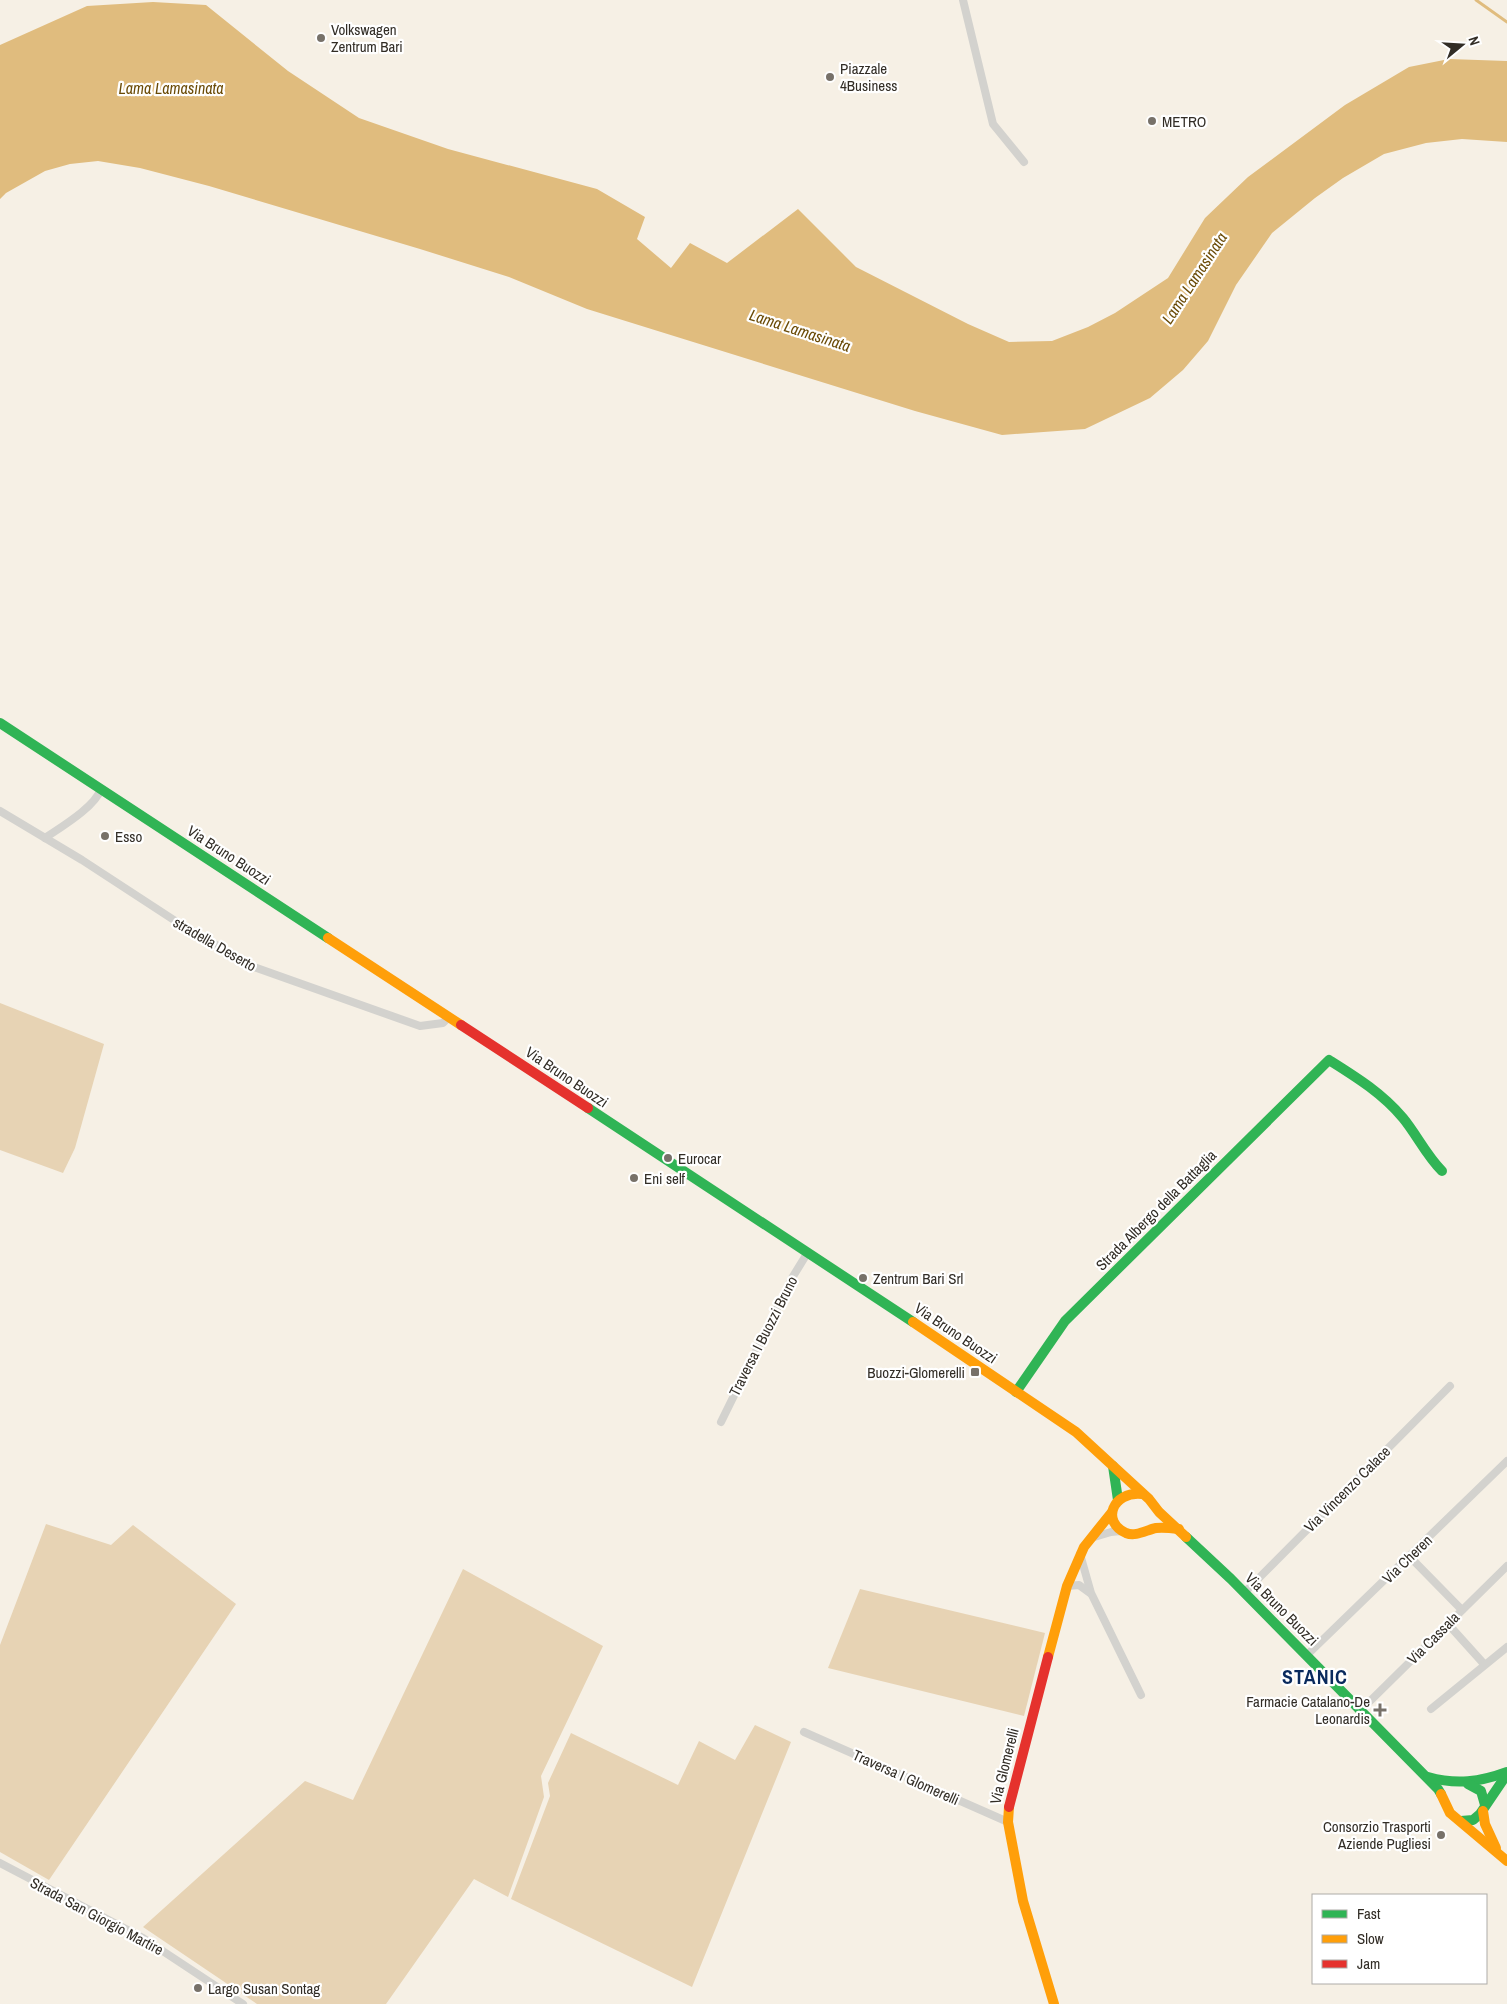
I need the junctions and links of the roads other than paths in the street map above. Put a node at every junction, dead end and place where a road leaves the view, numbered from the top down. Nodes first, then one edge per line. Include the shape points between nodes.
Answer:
1 (963, 0) edge
2 (1024, 162) dead end
3 (0, 723) edge
4 (101, 789) junction
5 (0, 811) edge
6 (45, 838) junction
7 (449, 1017) junction
8 (1442, 1171) dead end
9 (808, 1252) junction
10 (1450, 1386) dead end
11 (1016, 1392) junction
12 (721, 1422) dead end
13 (1507, 1461) edge
14 (1112, 1465) junction
15 (1143, 1495) junction
16 (1118, 1500) junction
17 (1152, 1505) junction
18 (1112, 1512) junction
19 (1179, 1529) junction
20 (1121, 1530) junction
21 (1147, 1530) junction
22 (1090, 1539) junction
23 (1080, 1554) junction
24 (1410, 1557) junction
25 (1507, 1566) edge
26 (1067, 1586) junction
27 (1245, 1592) junction
28 (1091, 1593) junction
29 (1462, 1610) junction
30 (1448, 1624) junction
31 (1507, 1647) edge
32 (1307, 1655) junction
33 (1484, 1664) junction
34 (1141, 1696) dead end
35 (1430, 1709) dead end
36 (1360, 1711) junction
37 (804, 1732) dead end
38 (1507, 1773) edge
39 (1424, 1776) junction
40 (1464, 1784) junction
41 (1448, 1807) junction
42 (1484, 1808) junction
43 (1461, 1821) junction
44 (1008, 1822) junction
45 (1503, 1857) edge
46 (0, 1863) edge
47 (242, 2004) edge
48 (1054, 2004) edge

1 - 2 street via 993,124
3 - 4 main road, Via Bruno Buozzi
4 - 6 street via 84,809
4 - 7 main road, Via Bruno Buozzi
5 - 6 street, stradella Deserto
6 - 7 street, stradella Deserto via 254,967 420,1026 444,1023
7 - 9 main road, Via Bruno Buozzi
8 - 11 main road, Strada Albergo della Battaglia via 1382,1096 1329,1060 1065,1321
9 - 11 main road, Via Bruno Buozzi
9 - 12 street, Traversa I Buozzi Bruno
10 - 27 street, Via Vincenzo Calace
11 - 14 main road, Via Bruno Buozzi via 1076,1432
13 - 24 street, Via Cheren
14 - 15 main road, Via Bruno Buozzi
14 - 16 main road
15 - 16 main road via 1130,1493
15 - 17 main road
16 - 18 main road
17 - 19 main road, Via Bruno Buozzi
17 - 21 main road via 1154,1518
18 - 20 main road
18 - 22 main road, Via Glomerelli
19 - 21 main road
19 - 27 main road, Via Bruno Buozzi
20 - 21 main road via 1134,1535
20 - 22 street
22 - 23 main road, Via Glomerelli
23 - 26 main road, Via Glomerelli
23 - 28 street
24 - 29 street
24 - 32 street, Via Cheren
25 - 29 street, Via Cassala
26 - 28 street via 1079,1585
26 - 44 main road, Via Glomerelli via 1008,1809
27 - 32 main road, Via Bruno Buozzi
28 - 34 street
29 - 30 street, Via Cassala
30 - 33 street
30 - 36 street, Via Cassala
31 - 33 street
32 - 36 main road, Via Bruno Buozzi
33 - 35 street
36 - 39 main road, Via Bruno Buozzi
37 - 44 street, Traversa I Glomerelli
38 - 40 main road via 1486,1781
38 - 42 main road
39 - 40 main road
39 - 41 main road, Via Bruno Buozzi via 1438,1789
40 - 41 main road via 1452,1790 1448,1796
40 - 42 main road via 1473,1785 1481,1791 1485,1799
41 - 43 main road via 1450,1813
42 - 43 main road via 1474,1820
42 - 45 main road via 1485,1824
43 - 45 main road
44 - 48 main road, Via Glomerelli via 1023,1901
46 - 47 street, Strada San Giorgio Martire via 143,1938

